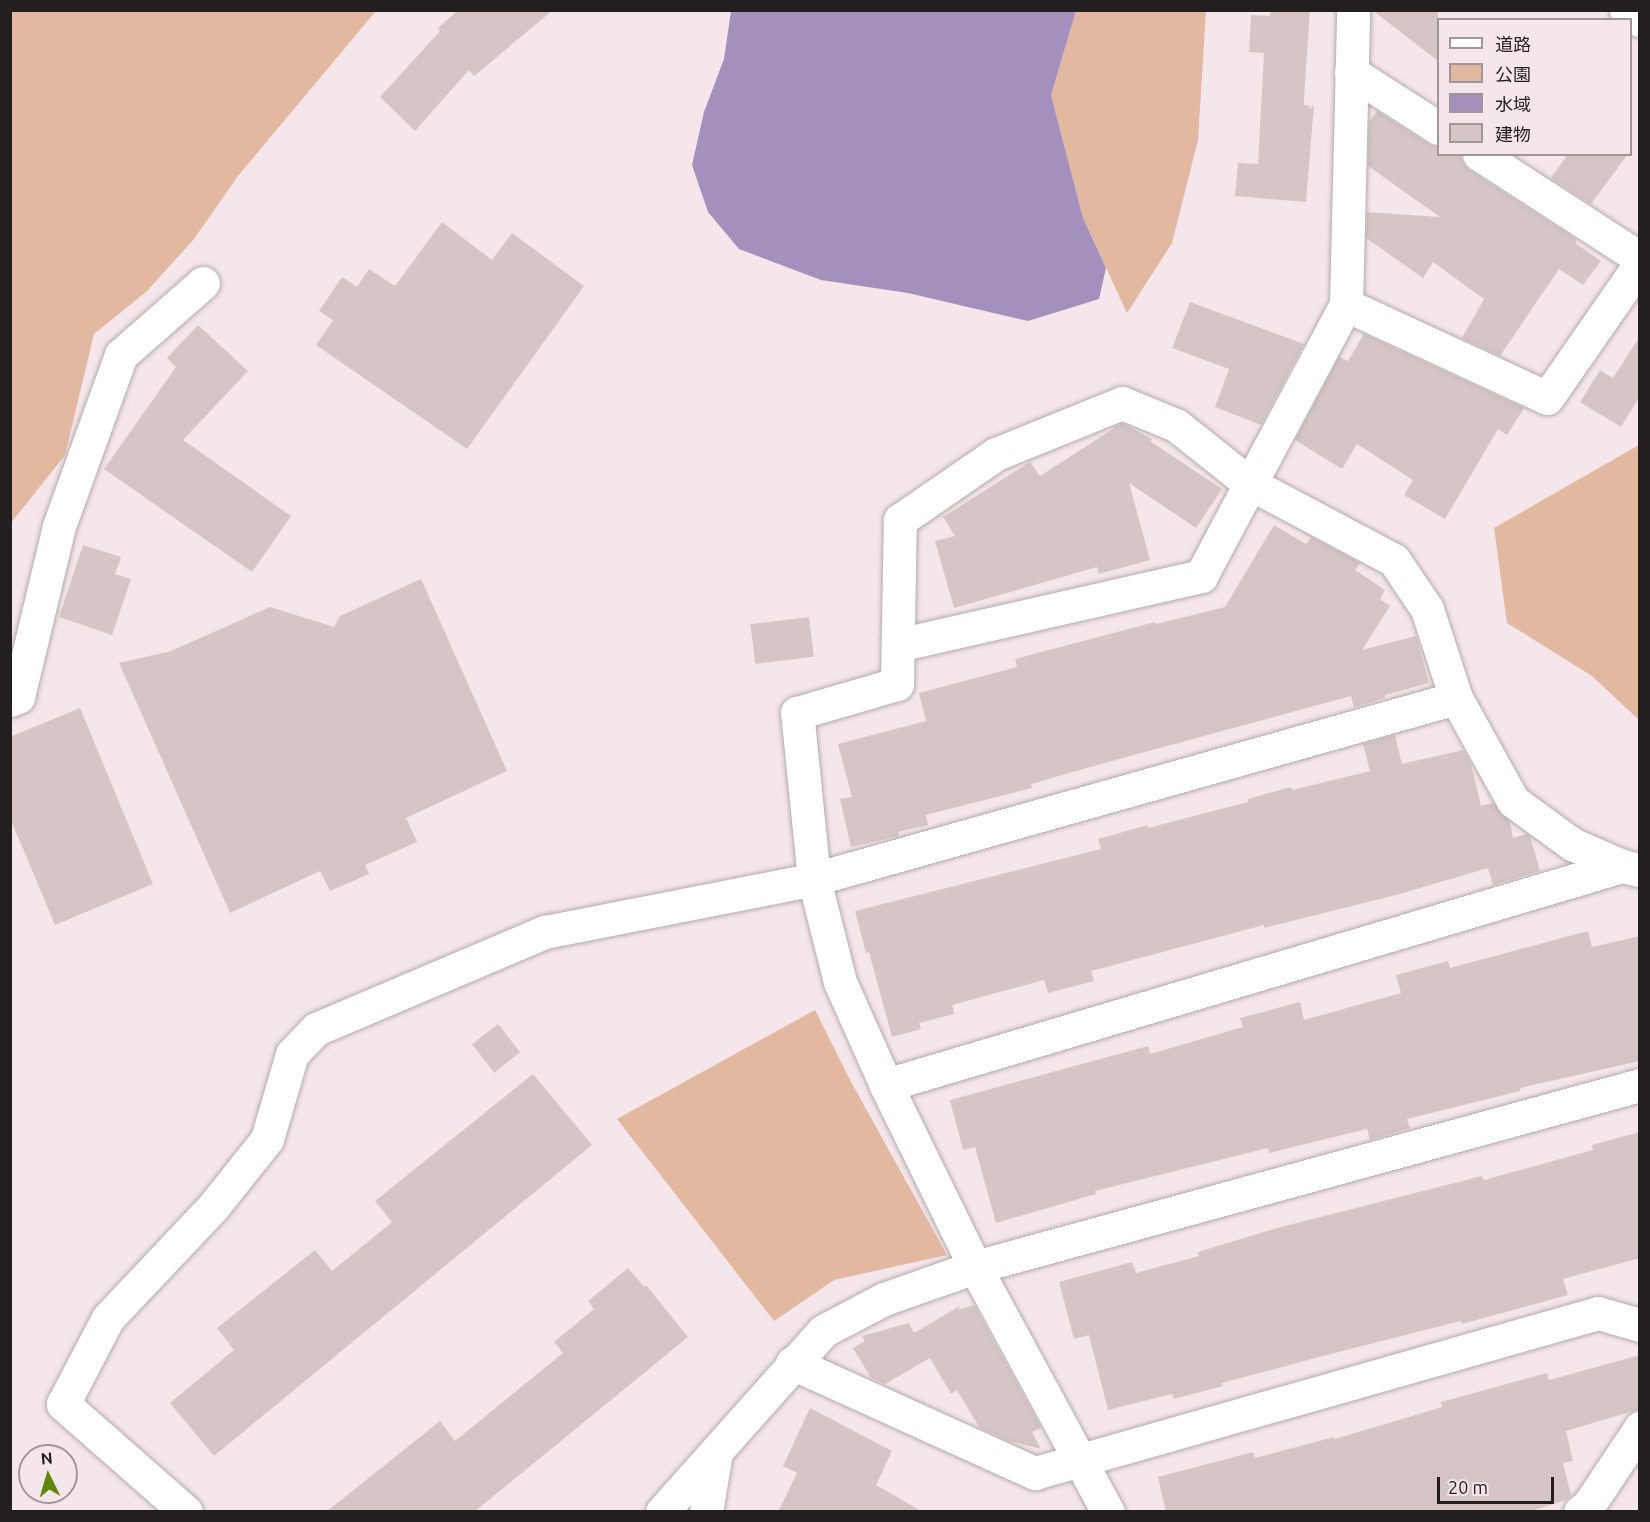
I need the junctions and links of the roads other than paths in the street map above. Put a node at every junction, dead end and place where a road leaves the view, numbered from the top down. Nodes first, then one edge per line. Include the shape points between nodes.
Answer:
1 (1353, 10) edge
2 (1626, 10) edge
3 (1640, 20) edge
4 (1352, 72) junction
5 (1437, 127) edge
6 (1482, 156) edge
7 (1640, 258) edge
8 (1640, 264) edge
9 (202, 283) dead end
10 (1346, 305) junction
11 (1249, 483) junction
12 (898, 645) junction
13 (1456, 698) junction
14 (10, 700) edge
15 (1631, 868) edge
16 (814, 879) junction
17 (886, 1085) junction
18 (1640, 1085) edge
19 (975, 1267) junction
20 (1640, 1325) edge
21 (792, 1363) junction
22 (1640, 1428) edge
23 (716, 1452) junction
24 (1080, 1459) junction
25 (186, 1512) edge
26 (662, 1512) edge
27 (705, 1512) edge
28 (1108, 1512) edge
29 (1580, 1512) edge

1 - 4 street
2 - 3 street
4 - 5 street
4 - 10 street
6 - 7 street
8 - 10 street via 1547,398
9 - 14 street via 121,355 59,526 18,697
10 - 11 street
11 - 12 street via 1201,576
11 - 12 street via 1176,425 1122,403 996,454 900,520
11 - 13 street via 1394,561 1427,609
12 - 16 street via 897,684 797,713
13 - 15 street via 1513,801 1572,844
13 - 16 street
15 - 17 street
16 - 17 street via 840,982
16 - 25 street via 545,932 316,1029 292,1054 267,1140 213,1207 108,1318 63,1404
17 - 19 street
18 - 19 street
19 - 21 street via 884,1299 823,1331
19 - 24 street
20 - 24 street via 1598,1313
21 - 23 street
21 - 24 street via 1035,1473
22 - 29 street via 1588,1506
23 - 26 street
23 - 27 street
24 - 28 street

